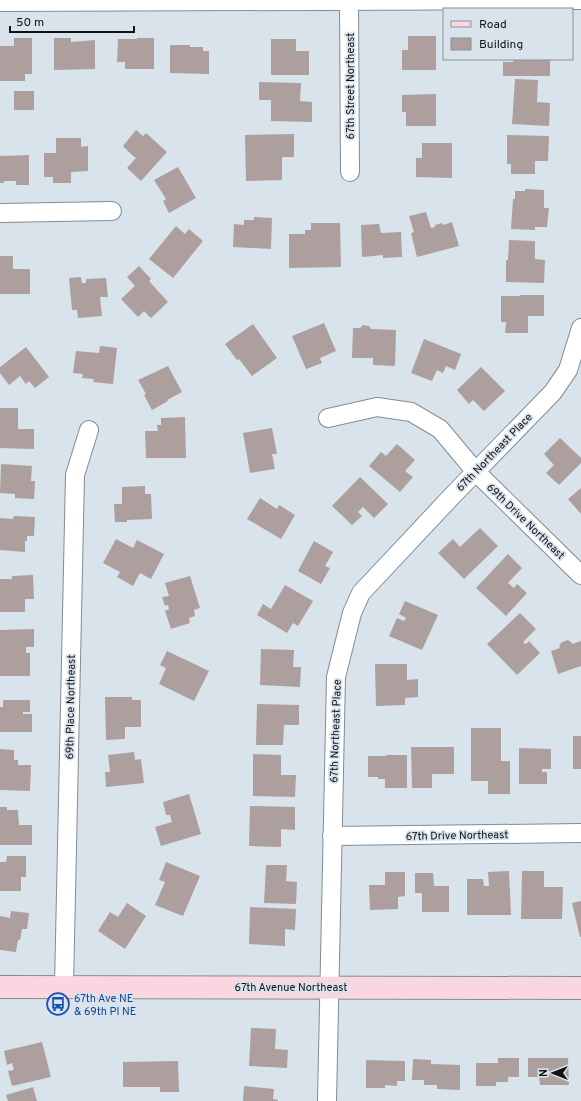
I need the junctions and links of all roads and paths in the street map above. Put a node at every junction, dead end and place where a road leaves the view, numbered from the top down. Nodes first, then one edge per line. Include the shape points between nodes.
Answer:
1 (349, 0) edge
2 (581, 0) edge
3 (43, 1) edge
4 (0, 2) edge
5 (350, 172) dead end
6 (112, 211) dead end
7 (0, 213) edge
8 (581, 328) edge
9 (328, 418) dead end
10 (89, 430) dead end
11 (476, 472) junction
12 (581, 575) edge
13 (581, 833) edge
14 (332, 836) junction
15 (64, 986) junction
16 (0, 987) edge
17 (329, 987) junction
18 (581, 988) edge
19 (327, 1101) edge

1 - 2 street
1 - 3 street
1 - 5 street, 67th Street Northeast
3 - 4 street
6 - 7 street
8 - 11 street, 67th Northeast Place via 568,370 553,392
9 - 11 street, 69th Drive Northeast via 377,407 411,412 440,429
10 - 15 street, 69th Place Northeast via 75,475
11 - 12 street, 69th Drive Northeast
11 - 14 street, 67th Northeast Place via 361,593 352,613 336,677
13 - 14 street, 67th Drive Northeast
14 - 17 street, 67th Northeast Place
15 - 16 main road, 67th Avenue Northeast
15 - 17 main road, 67th Avenue Northeast
17 - 18 main road, 67th Avenue Northeast
17 - 19 street, 67th Northeast Place

